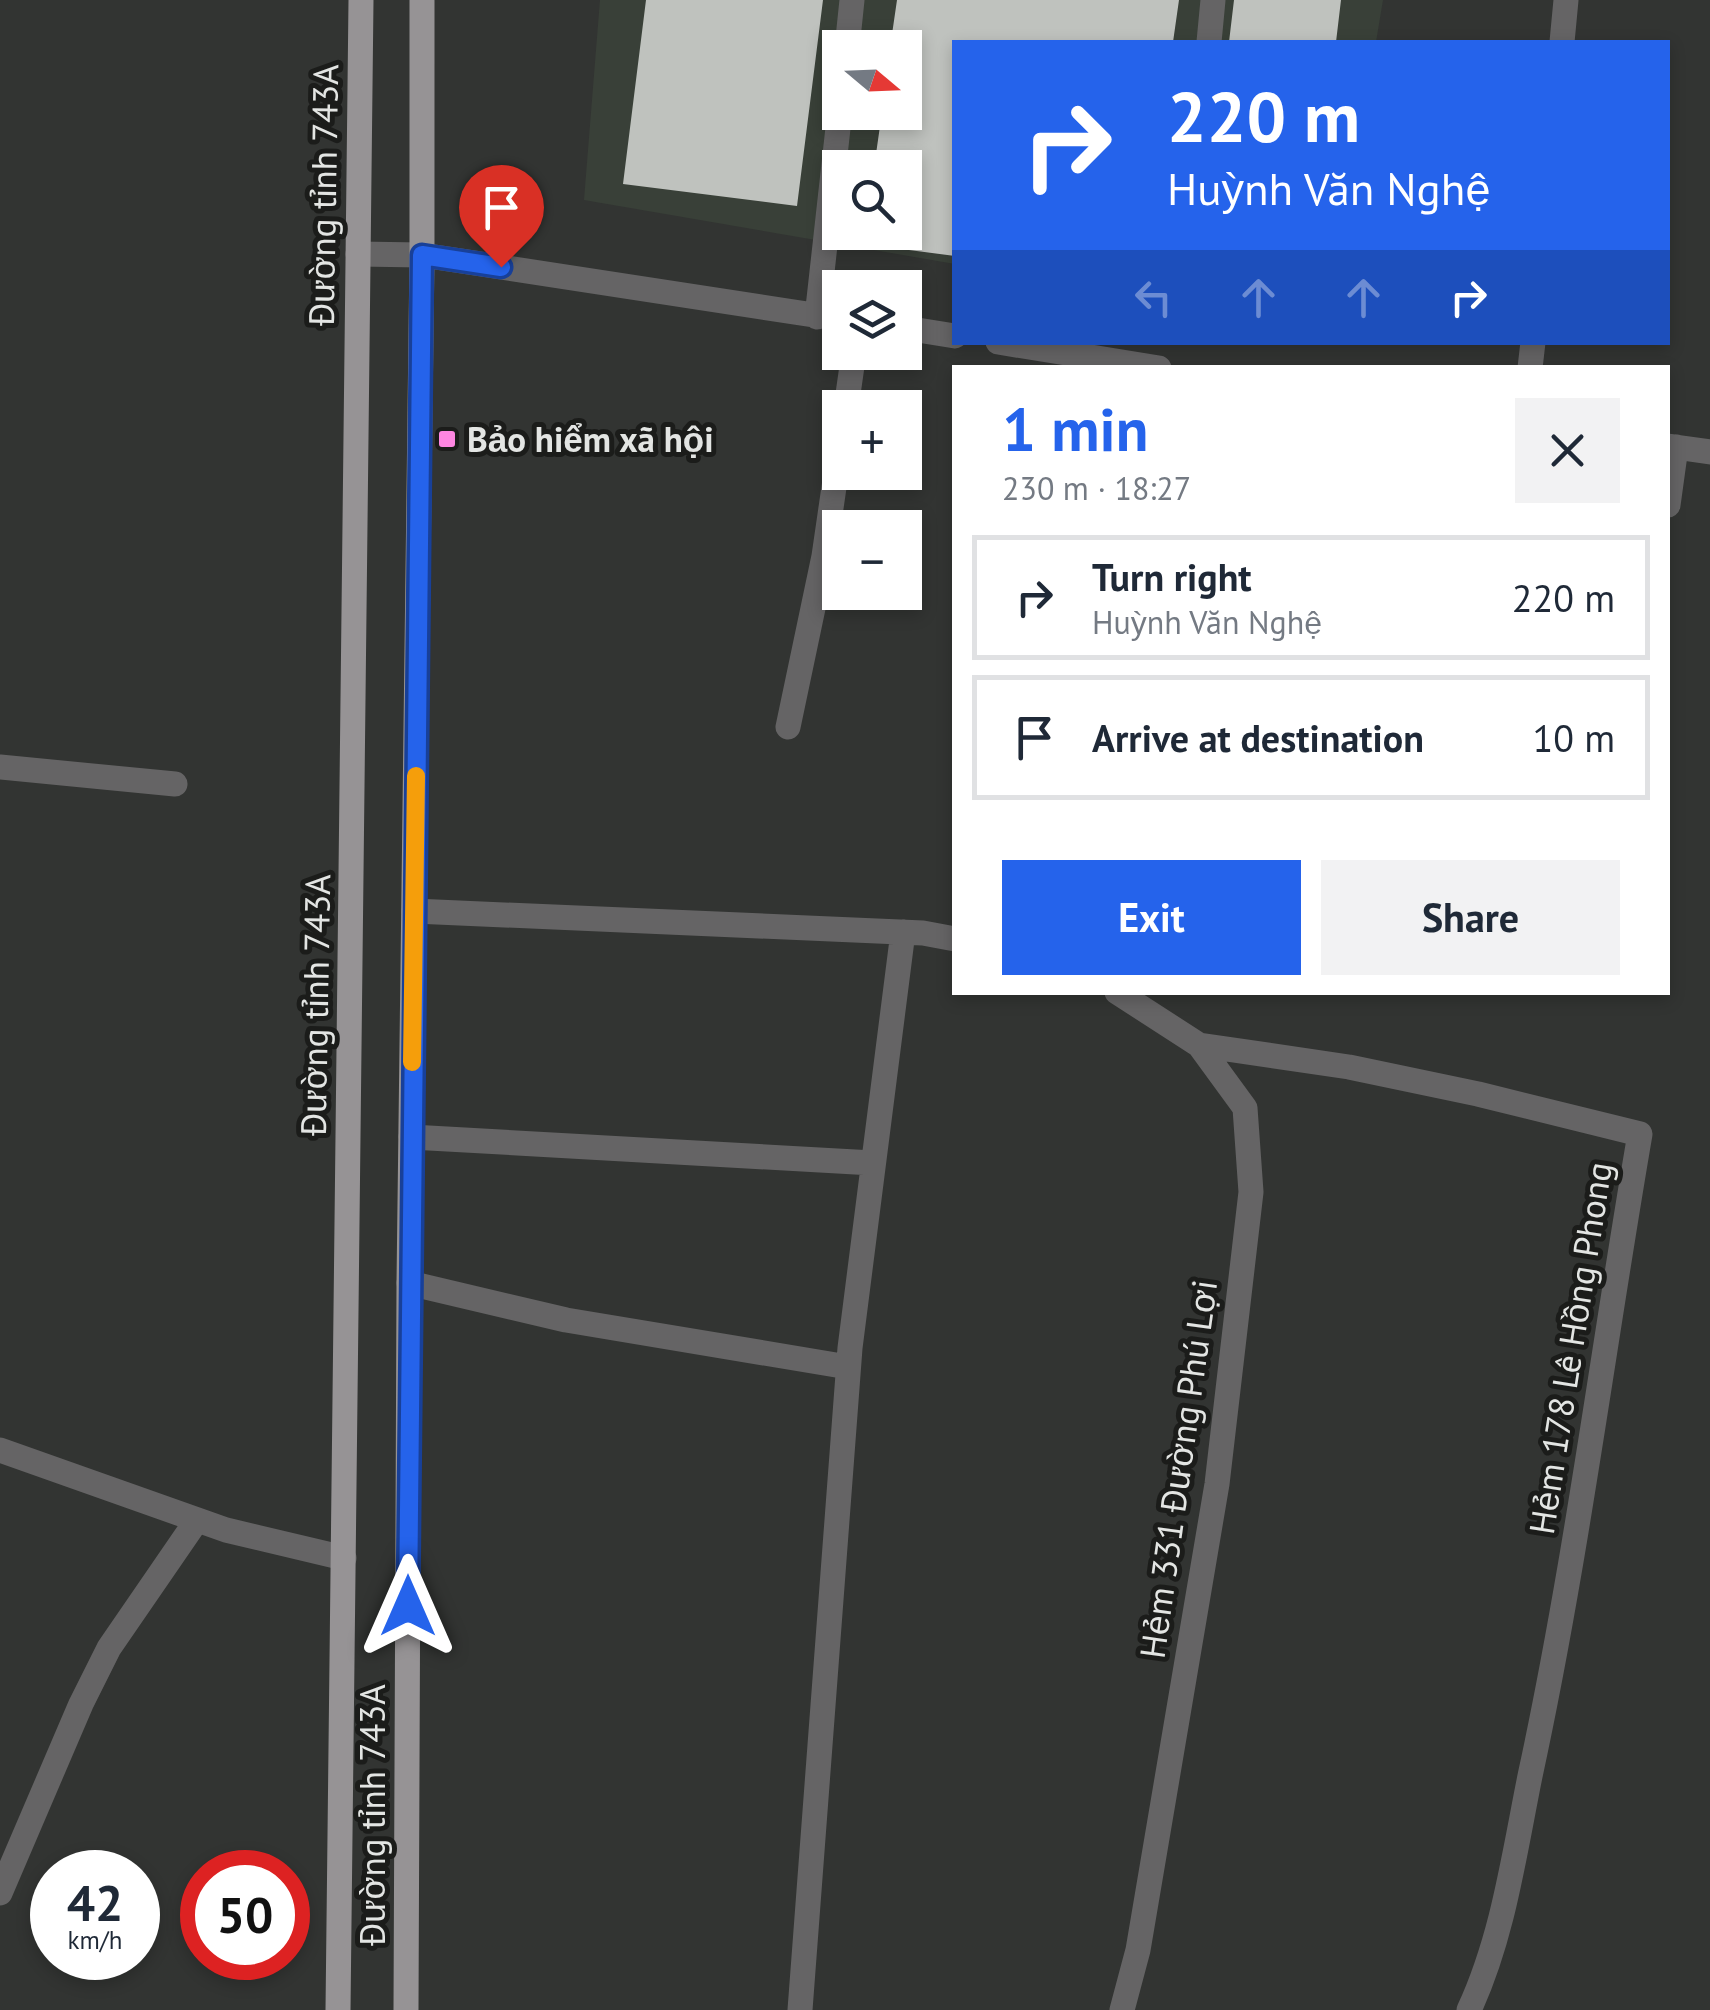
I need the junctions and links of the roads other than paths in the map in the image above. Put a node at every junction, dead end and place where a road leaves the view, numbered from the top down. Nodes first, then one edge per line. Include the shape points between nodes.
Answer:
1 (360, 0) edge
2 (422, 0) edge
3 (852, 0) edge
4 (1214, 0) edge
5 (1566, 0) edge
6 (849, 30) edge
7 (1209, 40) edge
8 (1562, 40) edge
9 (839, 130) edge
10 (358, 254) junction
11 (422, 255) junction
12 (832, 270) edge
13 (822, 317) edge
14 (922, 331) edge
15 (952, 336) edge
16 (1017, 345) edge
17 (1140, 365) edge
18 (1672, 447) edge
19 (1710, 452) edge
20 (1670, 476) edge
21 (834, 490) edge
22 (788, 727) dead end
23 (0, 767) edge
24 (175, 784) dead end
25 (414, 911) junction
26 (903, 932) junction
27 (952, 939) edge
28 (1122, 995) edge
29 (1199, 1045) junction
30 (411, 1137) junction
31 (873, 1163) junction
32 (409, 1283) junction
33 (848, 1367) junction
34 (0, 1450) edge
35 (196, 1520) junction
36 (344, 1558) junction
37 (0, 1893) edge
38 (338, 2010) edge
39 (406, 2010) edge
40 (800, 2010) edge
41 (1122, 2010) edge
42 (1469, 2010) edge

1 - 10 main road, Đường tỉnh 743A
2 - 11 main road, Đường tỉnh 743A
3 - 6 street
4 - 7 street
5 - 8 street
9 - 12 street
10 - 11 street
10 - 36 main road, Đường tỉnh 743A
11 - 13 street
11 - 25 main road, Đường tỉnh 743A
14 - 15 street
16 - 17 street
18 - 19 street
18 - 20 street
21 - 22 street
23 - 24 street
25 - 26 street
25 - 30 main road, Đường tỉnh 743A
26 - 27 street
26 - 31 street
28 - 29 street, Hẻm 331 Đường Phú Lợi
29 - 41 street, Hẻm 331 Đường Phú Lợi via 1245,1108 1251,1192 1217,1484 1138,1950
29 - 42 street, Hẻm 178 Lê Hồng Phong via 1349,1067 1640,1134 1557,1655 1494,1944
30 - 31 street
30 - 32 main road, Đường tỉnh 743A
31 - 33 street
32 - 33 street via 566,1320
32 - 39 main road, Đường tỉnh 743A
33 - 40 street
34 - 35 street
35 - 36 street
35 - 37 street via 110,1648
36 - 38 main road, Đường tỉnh 743A

